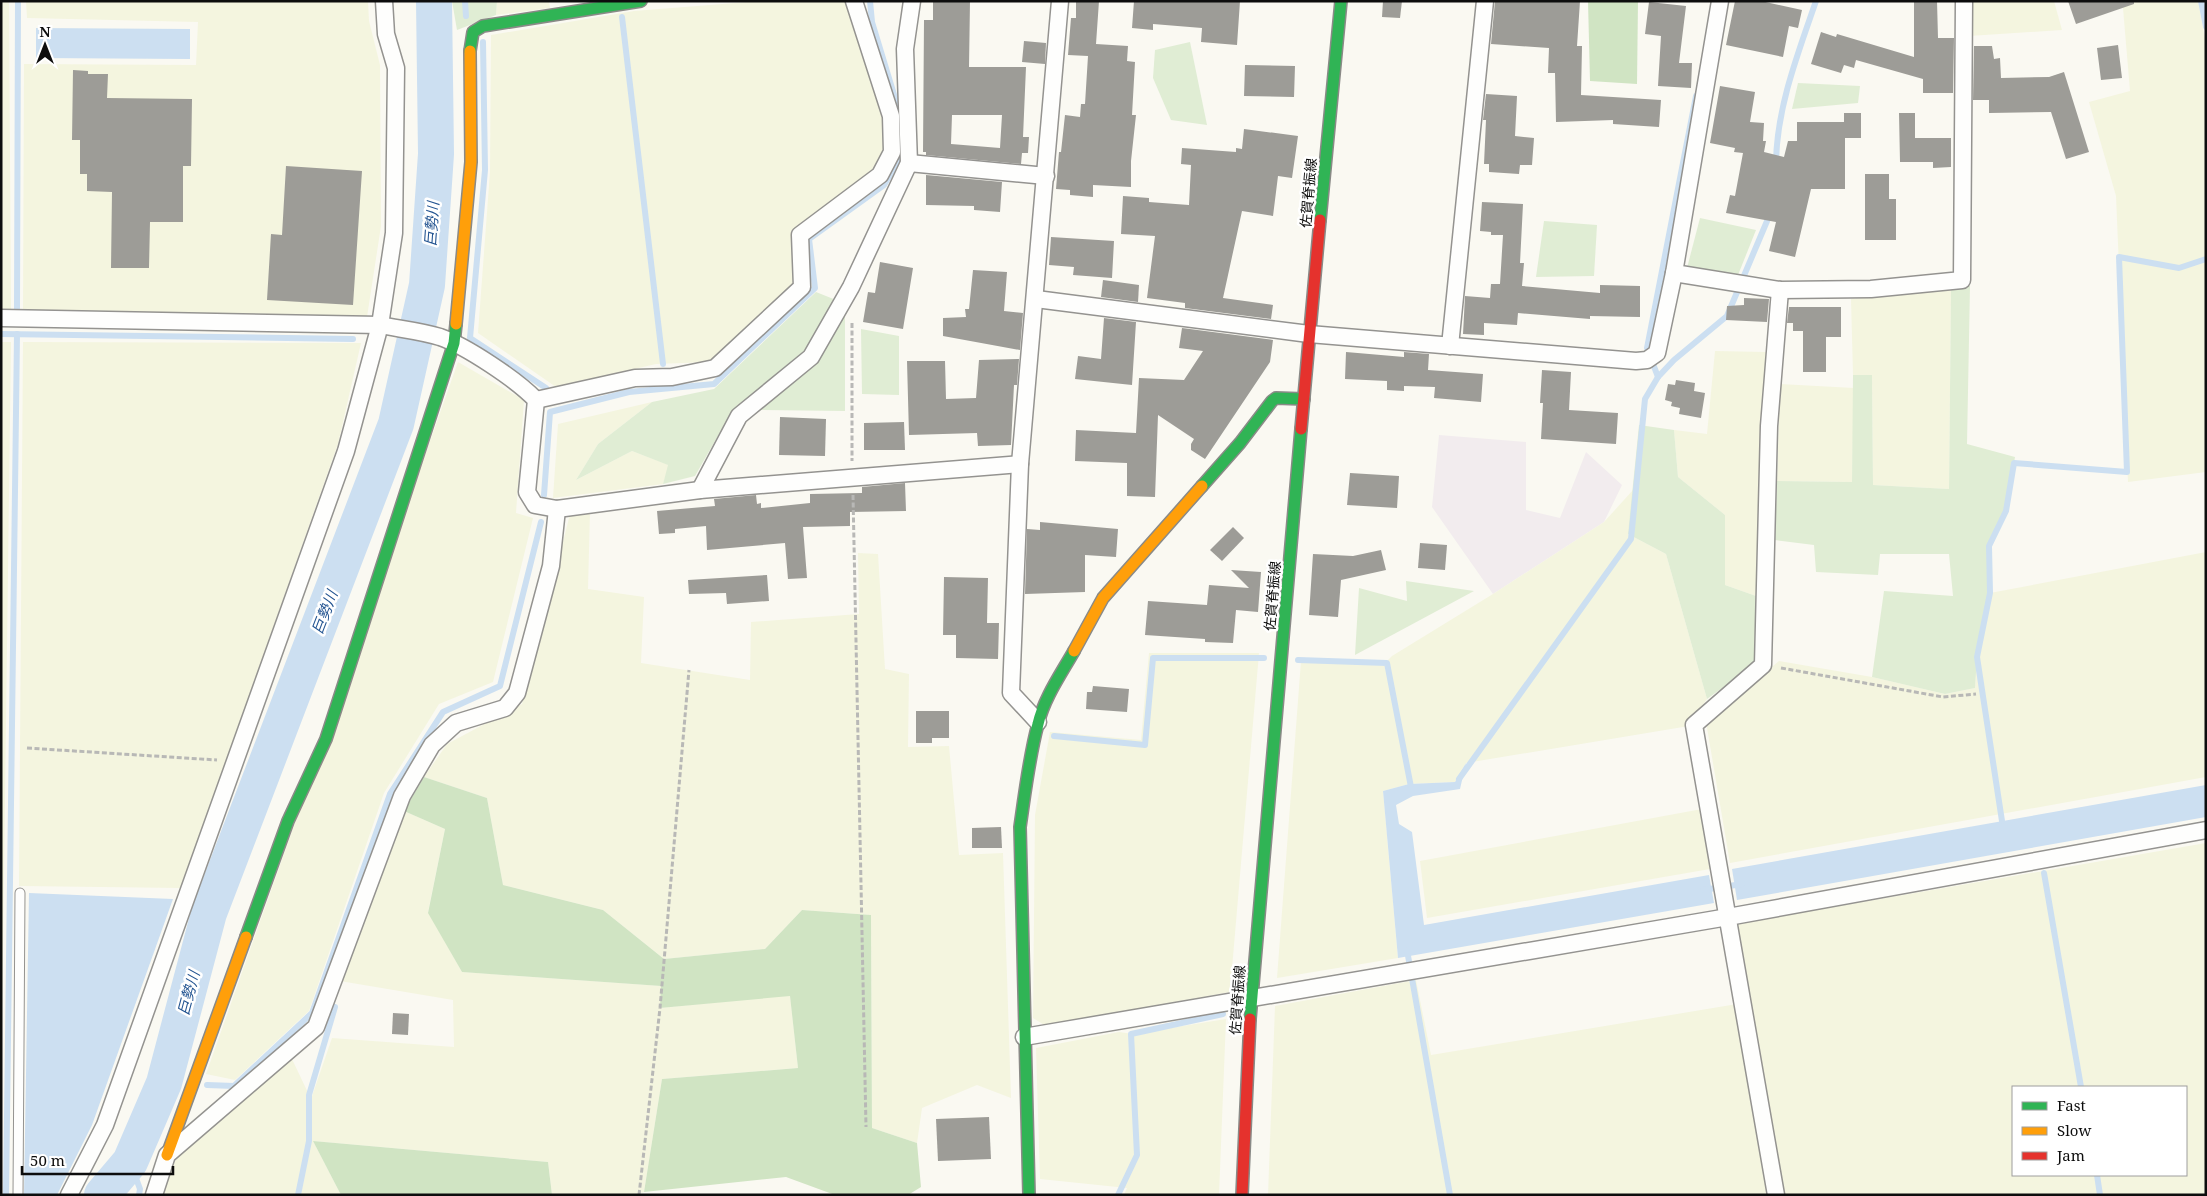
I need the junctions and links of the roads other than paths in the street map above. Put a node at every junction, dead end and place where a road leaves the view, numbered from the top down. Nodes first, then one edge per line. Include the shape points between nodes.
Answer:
1 (384, 1) edge
2 (641, 1) edge
3 (854, 1) edge
4 (912, 1) edge
5 (1060, 1) edge
6 (1341, 1) edge
7 (1485, 1) edge
8 (1720, 1) edge
9 (1964, 1) edge
10 (909, 163) junction
11 (1046, 176) junction
12 (1674, 273) junction
13 (1780, 290) junction
14 (1036, 299) junction
15 (1, 318) edge
16 (380, 325) junction
17 (1309, 334) junction
18 (447, 340) junction
19 (1450, 346) junction
20 (1304, 399) junction
21 (536, 400) junction
22 (1020, 464) junction
23 (700, 490) junction
24 (557, 509) junction
25 (1038, 722) junction
26 (2206, 830) edge
27 (20, 893) dead end
28 (1728, 917) junction
29 (1251, 999) junction
30 (1024, 1037) junction
31 (167, 1155) junction
32 (18, 1195) edge
33 (69, 1195) edge
34 (154, 1195) edge
35 (1030, 1195) edge
36 (1242, 1195) edge
37 (1776, 1195) edge

1 - 16 street via 386,34 396,68 396,107 394,233
2 - 18 street via 483,26 473,32 470,45 471,162
3 - 21 street via 891,116 892,152 880,175 800,234 802,287 715,368 672,377 635,378
4 - 10 street via 905,49
5 - 11 street
6 - 17 street, 佐賀脊振線
7 - 19 street
8 - 12 street
9 - 13 street via 1962,280 1871,289
10 - 11 street
10 - 23 street via 851,287 811,357 739,416
11 - 14 street
12 - 13 street
12 - 19 street via 1652,356 1636,361
13 - 28 street via 1769,426 1763,665 1694,725
14 - 17 street
14 - 22 street
15 - 16 street
16 - 18 street
16 - 33 street via 346,451 235,762 105,1125
17 - 19 street
17 - 20 street, 佐賀脊振線
18 - 21 street via 522,386
18 - 31 street via 326,739 288,821
20 - 25 street via 1276,398 1272,401 1240,443 1104,598 1054,686
20 - 29 street, 佐賀脊振線
21 - 24 street via 527,492 535,505
22 - 23 street
22 - 25 street via 1011,693
23 - 24 street
24 - 31 street via 551,566 517,693 505,708 456,723 432,745 402,796 316,1027
25 - 30 street via 1020,827
26 - 28 street
27 - 32 lane
28 - 29 street
28 - 37 street
29 - 30 street
29 - 36 street, 佐賀脊振線
30 - 35 street
31 - 34 street

